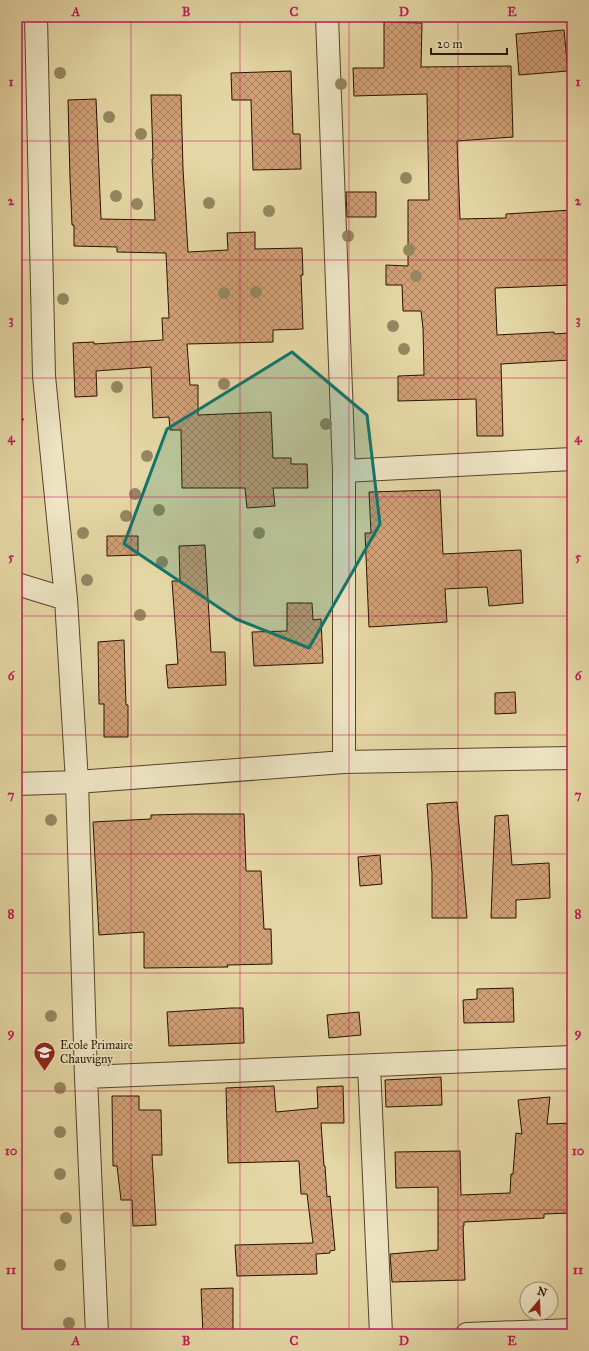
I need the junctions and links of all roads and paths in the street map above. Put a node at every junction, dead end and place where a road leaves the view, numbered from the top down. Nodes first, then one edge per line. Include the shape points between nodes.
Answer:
1 (36, 17) edge
2 (327, 17) edge
3 (572, 459) edge
4 (344, 470) junction
5 (17, 584) edge
6 (66, 599) junction
7 (572, 758) edge
8 (344, 762) junction
9 (77, 782) junction
10 (17, 784) edge
11 (572, 1057) edge
12 (368, 1066) junction
13 (86, 1077) junction
14 (572, 1330) edge
15 (97, 1334) edge
16 (381, 1334) edge
17 (467, 1334) edge

1 - 6 street via 44,376
2 - 4 street
3 - 4 street
4 - 8 street
5 - 6 street
6 - 9 street
7 - 8 street
8 - 9 street
9 - 10 street
9 - 13 street
11 - 12 street
12 - 13 street
12 - 16 street
13 - 15 street
14 - 17 street

